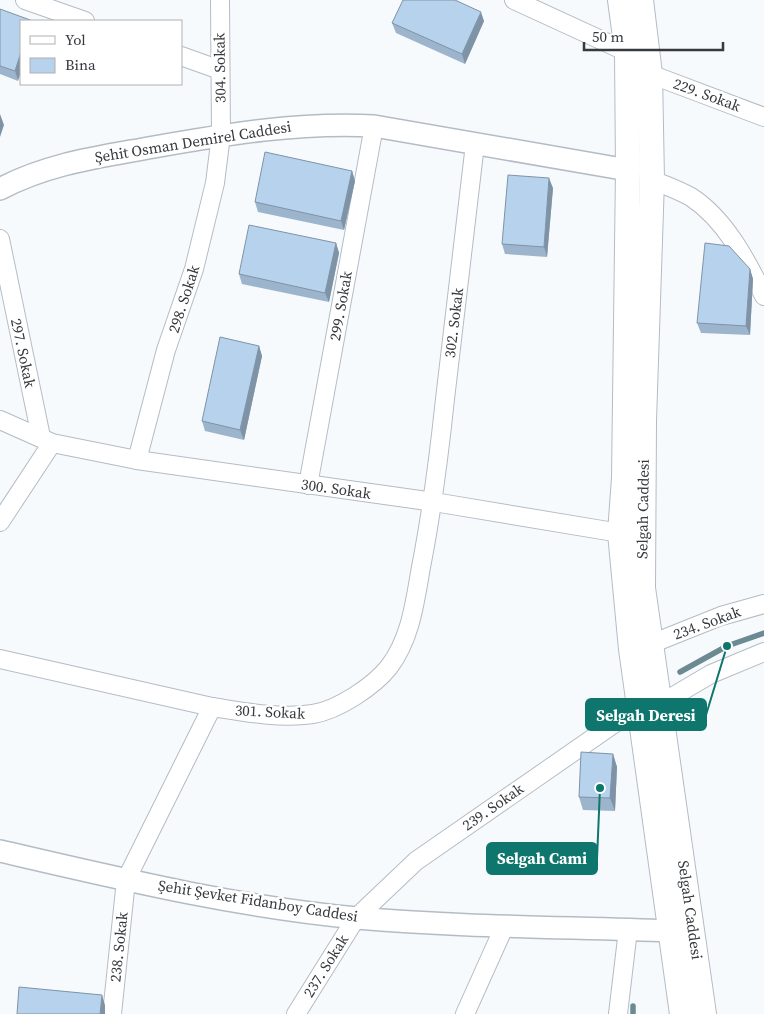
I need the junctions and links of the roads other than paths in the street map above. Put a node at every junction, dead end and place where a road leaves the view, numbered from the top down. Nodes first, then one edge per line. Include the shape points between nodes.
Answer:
1 (25, 0) edge
2 (220, 0) edge
3 (514, 0) edge
4 (620, 0) edge
5 (641, 0) edge
6 (81, 20) edge
7 (627, 52) junction
8 (182, 56) edge
9 (220, 70) junction
10 (650, 74) junction
11 (764, 117) edge
12 (374, 126) junction
13 (221, 136) junction
14 (475, 144) junction
15 (628, 170) junction
16 (652, 180) junction
17 (0, 189) edge
18 (0, 239) edge
19 (764, 296) edge
20 (0, 420) edge
21 (46, 440) junction
22 (137, 460) junction
23 (308, 485) junction
24 (434, 502) junction
25 (0, 522) edge
26 (620, 533) junction
27 (764, 604) edge
28 (651, 644) junction
29 (764, 652) edge
30 (0, 659) edge
31 (649, 706) junction
32 (212, 707) junction
33 (0, 851) edge
34 (126, 880) junction
35 (356, 918) junction
36 (505, 925) junction
37 (628, 930) junction
38 (670, 931) junction
39 (112, 1014) edge
40 (296, 1014) edge
41 (465, 1014) edge
42 (618, 1014) edge
43 (682, 1014) edge
44 (704, 1014) edge

1 - 6 street
2 - 9 street, 304. Sokak
3 - 7 street
4 - 7 main road, Selgah Caddesi
5 - 10 main road, Selgah Caddesi
7 - 15 main road, Selgah Caddesi
8 - 9 street
9 - 13 street, 304. Sokak
10 - 11 street, 229. Sokak
10 - 16 main road, Selgah Caddesi
12 - 13 street, Şehit Osman Demirel Caddesi via 294,126
12 - 14 street, Şehit Osman Demirel Caddesi
12 - 23 street, 299. Sokak
13 - 17 street, Şehit Osman Demirel Caddesi via 54,166
13 - 22 street, 298. Sokak via 216,183 194,268 166,350
14 - 15 street, Şehit Osman Demirel Caddesi
14 - 24 street, 302. Sokak
15 - 26 main road, Selgah Caddesi via 624,478
16 - 19 street via 691,197 708,211 748,262
16 - 28 main road, Selgah Caddesi via 643,537 643,588
18 - 21 street, 297. Sokak
20 - 21 street, 300. Sokak
21 - 22 street, 300. Sokak
21 - 25 street
22 - 23 street, 300. Sokak
23 - 24 street, 300. Sokak
24 - 26 street, 300. Sokak
24 - 32 street, 301. Sokak via 405,640 389,667 367,688 314,714 254,713
26 - 31 main road, Selgah Caddesi via 624,588
27 - 28 street, 234. Sokak via 721,616
28 - 31 main road, Selgah Caddesi
29 - 31 street, 239. Sokak via 710,674
30 - 32 street, 301. Sokak
31 - 35 street, 239. Sokak via 416,860
31 - 38 main road, Selgah Caddesi
31 - 44 main road, Selgah Caddesi
32 - 34 street
33 - 34 street, Şehit Şevket Fidanboy Caddesi
34 - 35 street, Şehit Şevket Fidanboy Caddesi
34 - 39 street, 238. Sokak
35 - 36 street, Şehit Şevket Fidanboy Caddesi
35 - 40 street, 237. Sokak
36 - 37 street, Şehit Şevket Fidanboy Caddesi
36 - 41 street
37 - 38 street, Şehit Şevket Fidanboy Caddesi
37 - 42 street
38 - 43 main road, Selgah Caddesi

